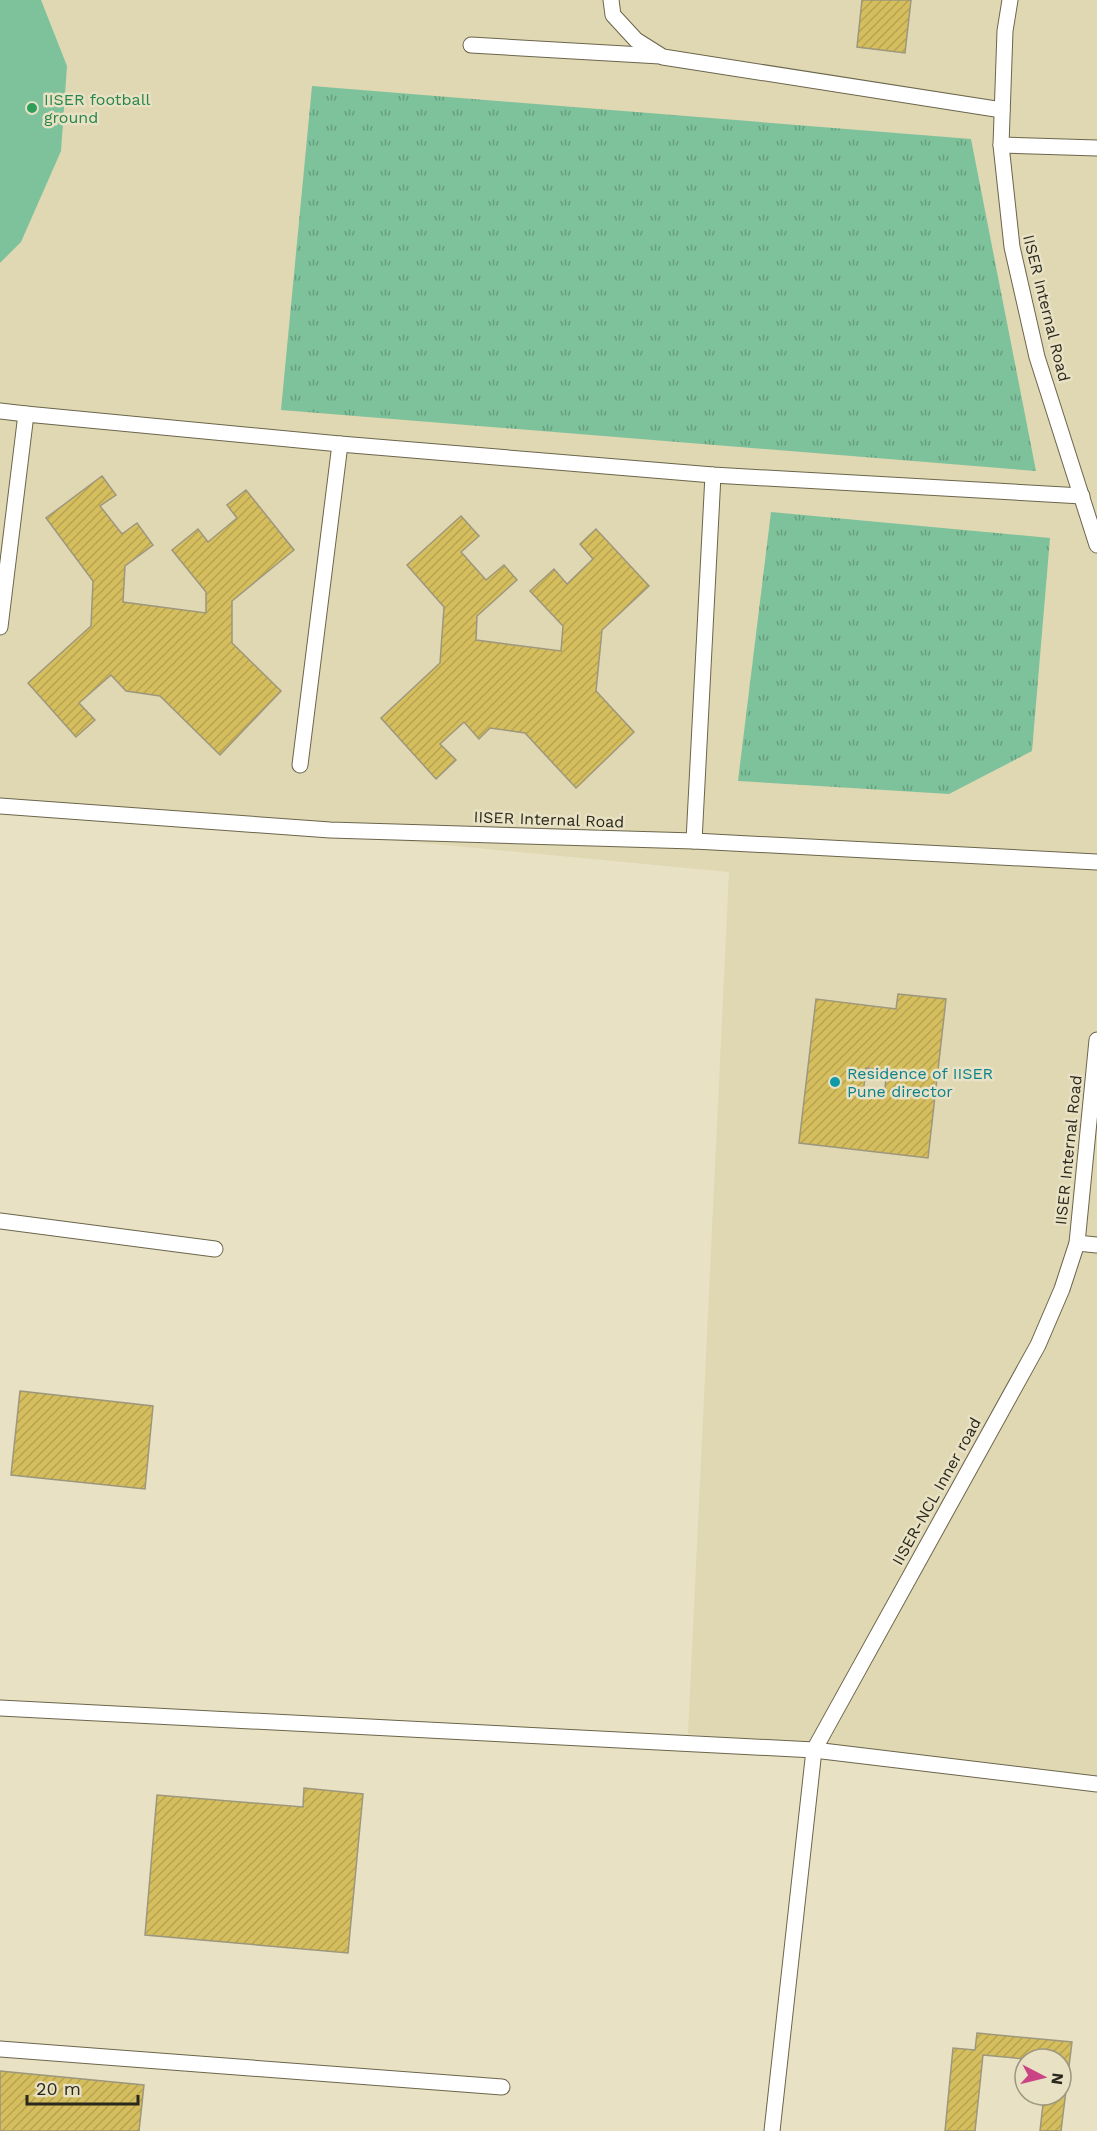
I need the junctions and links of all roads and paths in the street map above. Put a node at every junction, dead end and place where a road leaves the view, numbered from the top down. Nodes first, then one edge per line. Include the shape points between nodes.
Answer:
1 (611, 0) edge
2 (1010, 0) edge
3 (471, 45) dead end
4 (663, 57) junction
5 (1002, 110) junction
6 (1001, 145) junction
7 (1097, 148) edge
8 (0, 411) edge
9 (26, 414) junction
10 (340, 444) junction
11 (714, 475) junction
12 (1082, 496) junction
13 (1097, 545) edge
14 (0, 627) edge
15 (300, 765) dead end
16 (0, 806) edge
17 (694, 842) junction
18 (1097, 862) edge
19 (1097, 1040) edge
20 (0, 1221) edge
21 (1077, 1243) junction
22 (1097, 1245) edge
23 (215, 1249) dead end
24 (0, 1708) edge
25 (814, 1750) junction
26 (1097, 1784) edge
27 (0, 2049) edge
28 (502, 2087) dead end
29 (772, 2131) edge

1 - 4 lane via 613,15 636,40
2 - 5 lane, IISER Internal Road
3 - 4 lane
4 - 5 lane
5 - 6 lane, IISER Internal Road
6 - 7 lane
6 - 12 lane, IISER Internal Road via 1017,269 1038,357
8 - 9 lane
9 - 10 lane
9 - 14 lane
10 - 11 lane
10 - 15 lane
11 - 12 lane
11 - 17 lane
12 - 13 lane, IISER Internal Road
16 - 17 lane, IISER Internal Road via 330,830
17 - 18 lane, IISER Internal Road
19 - 21 lane, IISER Internal Road
20 - 23 lane
21 - 22 lane, IISER Internal Road
21 - 25 lane, IISER-NCL Inner road via 1038,1345
24 - 25 lane
25 - 26 lane
25 - 29 lane
27 - 28 lane

